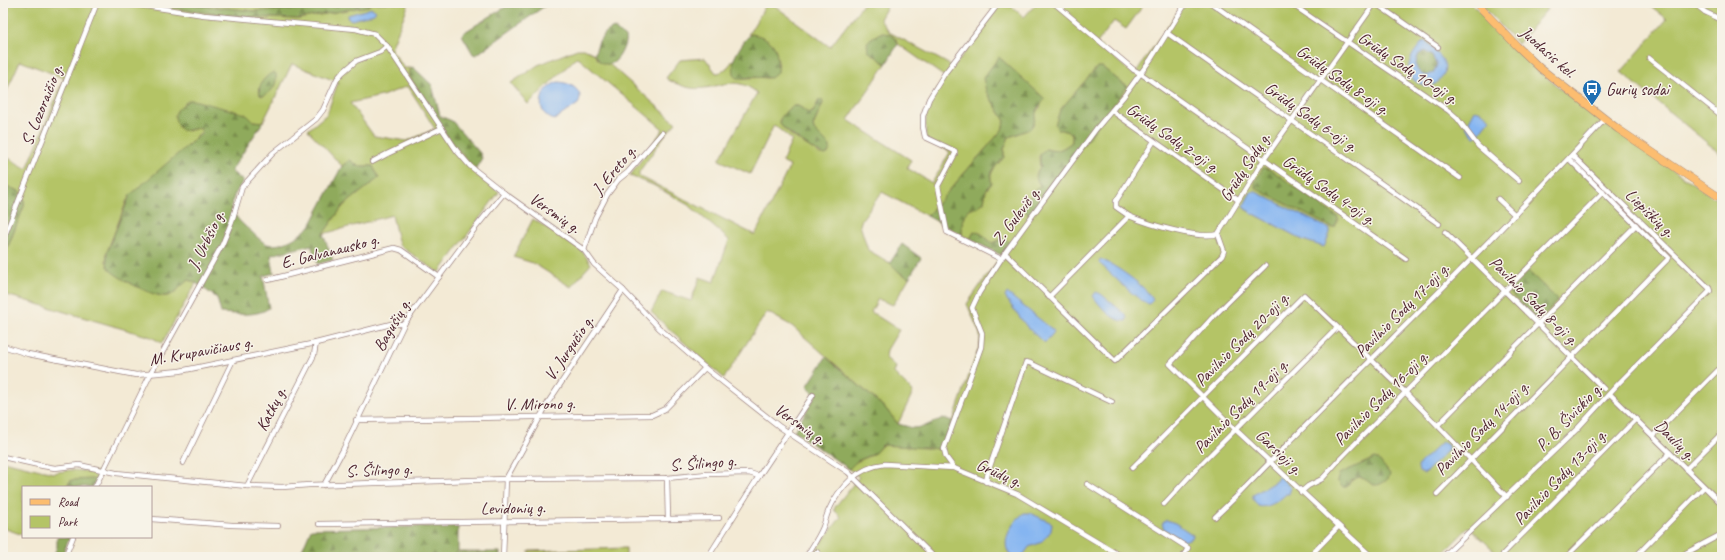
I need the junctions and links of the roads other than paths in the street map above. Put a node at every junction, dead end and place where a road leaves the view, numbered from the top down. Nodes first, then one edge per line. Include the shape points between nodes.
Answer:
1 (97, 3) edge
2 (126, 3) edge
3 (999, 3) edge
4 (1054, 3) edge
5 (1186, 3) edge
6 (1211, 3) edge
7 (1290, 3) edge
8 (1375, 3) edge
9 (1476, 3) edge
10 (1694, 3) edge
11 (1722, 20) edge
12 (1167, 33) junction
13 (1347, 42) junction
14 (387, 46) junction
15 (1438, 47) dead end
16 (1649, 58) dead end
17 (1140, 73) junction
18 (1320, 80) junction
19 (1112, 111) junction
20 (1722, 116) edge
21 (1605, 119) junction
22 (1292, 120) junction
23 (442, 128) junction
24 (662, 133) dead end
25 (1154, 141) junction
26 (1570, 157) junction
27 (1263, 160) junction
28 (372, 162) dead end
29 (1460, 178) dead end
30 (1519, 181) dead end
31 (1603, 192) junction
32 (504, 193) junction
33 (1498, 199) dead end
34 (1722, 199) edge
35 (1238, 200) junction
36 (1515, 215) junction
37 (1129, 216) junction
38 (1440, 224) dead end
39 (1636, 225) junction
40 (1445, 232) dead end
41 (1218, 234) junction
42 (3, 240) edge
43 (584, 250) junction
44 (1005, 253) junction
45 (1472, 258) junction
46 (1001, 259) junction
47 (1406, 260) dead end
48 (1265, 266) dead end
49 (439, 277) junction
50 (268, 280) dead end
51 (623, 290) junction
52 (1506, 291) junction
53 (1710, 291) joint
54 (1049, 297) junction
55 (404, 324) junction
56 (1539, 324) junction
57 (1337, 328) junction
58 (316, 342) junction
59 (3, 346) edge
60 (1572, 357) junction
61 (233, 360) junction
62 (1370, 360) junction
63 (1722, 366) edge
64 (705, 368) junction
65 (151, 374) junction
66 (1604, 389) dead end
67 (1405, 392) junction
68 (1610, 394) junction
69 (813, 395) dead end
70 (1203, 396) junction
71 (1112, 402) dead end
72 (541, 416) junction
73 (1636, 419) junction
74 (356, 420) junction
75 (1438, 425) junction
76 (1236, 430) junction
77 (788, 432) junction
78 (1722, 433) edge
79 (1653, 436) junction
80 (1670, 453) junction
81 (3, 457) edge
82 (1470, 458) junction
83 (1270, 462) junction
84 (183, 463) dead end
85 (954, 468) junction
86 (1132, 468) dead end
87 (1686, 469) junction
88 (103, 471) junction
89 (759, 476) junction
90 (853, 477) junction
91 (667, 478) junction
92 (506, 479) junction
93 (986, 482) junction
94 (1087, 484) dead end
95 (324, 485) junction
96 (96, 486) edge
97 (247, 486) junction
98 (1704, 487) junction
99 (1301, 492) junction
100 (1437, 494) dead end
101 (1507, 497) junction
102 (1722, 503) edge
103 (1164, 504) dead end
104 (1215, 517) dead end
105 (719, 518) dead end
106 (152, 519) edge
107 (668, 519) junction
108 (504, 521) junction
109 (320, 524) dead end
110 (278, 526) dead end
111 (1338, 527) junction
112 (1722, 534) edge
113 (73, 538) edge
114 (1686, 553) dead end
115 (1503, 554) dead end
116 (816, 555) edge
117 (65, 557) edge
118 (503, 557) edge
119 (708, 557) edge
120 (806, 557) edge
121 (822, 557) edge
122 (934, 557) edge
123 (1122, 557) edge
124 (1183, 557) edge
125 (1309, 557) edge
126 (1372, 557) edge
127 (1443, 557) edge
128 (1566, 557) edge
129 (1635, 557) edge

1 - 42 street, S. Lozoraičio g.
2 - 14 street, Versmių g. via 204,16 368,31 379,37
3 - 46 street via 945,73 929,99 924,110 923,127 925,137 955,151 938,186 947,232
4 - 17 street, Grūdų Sodų 4-oji g.
5 - 12 street, Z. Gulevič g.
6 - 18 street, Grūdų Sodų 8-oji g.
7 - 13 street, Grūdų Sodų 10-oji g.
8 - 13 street, Grūdų Sodų g.
8 - 15 street
9 - 21 main road, Juodasis kel. via 1530,59
10 - 11 street
12 - 17 street, Z. Gulevič g.
12 - 22 street, Grūdų Sodų 6-oji g.
13 - 18 street, Grūdų Sodų g.
13 - 30 street, Grūdų Sodų 10-oji g. via 1454,115 1478,146
14 - 23 street, Versmių g.
14 - 65 street, J. Urbšio g. via 380,52 356,61 342,73 316,119 273,153 242,187 222,244
16 - 20 street
17 - 19 street, Z. Gulevič g.
17 - 27 street, Grūdų Sodų 4-oji g.
18 - 22 street, Grūdų Sodų g.
18 - 29 street, Grūdų Sodų 8-oji g.
19 - 25 street, Grūdų Sodų 2-oji g.
19 - 44 street, Z. Gulevič g.
21 - 26 street, Pavilnio Sodų 17-oji g.
21 - 34 main road, Juodasis kel.
22 - 27 street, Grūdų Sodų g.
22 - 38 street, Grūdų Sodų 6-oji g.
23 - 28 street
23 - 32 street, Versmių g. via 456,151 470,166
24 - 43 street, J. Ereto g. via 607,195 595,218
25 - 35 street, Grūdų Sodų 2-oji g.
25 - 37 street via 1116,201 1116,207
26 - 31 street
26 - 36 street, Pavilnio Sodų 17-oji g.
26 - 53 street, Liepiškių g.
27 - 35 street, Grūdų Sodų g.
27 - 47 street, Grūdų Sodų 4-oji g.
31 - 39 street
31 - 52 street, Pavilnio Sodų 16-oji g.
32 - 43 street, Versmių g.
32 - 49 street, Bagušių g.
33 - 36 street
35 - 41 street, Grūdų Sodų g.
36 - 45 street, Pavilnio Sodų 17-oji g.
37 - 41 street via 1148,224 1202,236
37 - 54 street
39 - 56 street
39 - 60 street, Pavilnio Sodų 14-oji g. via 1669,258
40 - 45 street, Pavilnio Sodų 8-oji g.
41 - 54 street via 1224,251 1222,256 1115,361
43 - 51 street, Versmių g. via 594,264
44 - 46 street, Z. Gulevič g.
44 - 54 street
45 - 52 street, Pavilnio Sodų 8-oji g.
45 - 62 street, Pavilnio Sodų 17-oji g.
46 - 85 street, Z. Gulevič g. via 972,308 983,339 944,449
48 - 70 street, Garsioji g. via 1170,364
49 - 50 street, E. Galvanausko g. via 401,250 394,248
49 - 55 street, Bagušių g.
51 - 64 street, Versmių g. via 664,333
51 - 72 street, V. Jurgučio g.
52 - 56 street, Pavilnio Sodų 8-oji g.
52 - 67 street, Pavilnio Sodų 16-oji g.
53 - 68 street, P. B. Šivickio g.
55 - 58 street, M. Krupavičiaus g. via 391,324
55 - 74 street, Bagušių g.
56 - 60 street, Pavilnio Sodų 8-oji g.
56 - 75 street
57 - 62 street, Pavilnio Sodų 20-oji g.
57 - 70 street, Pavilnio Sodų 20-oji g. via 1304,295
57 - 76 street, Pavilnio Sodų 19-oji g.
58 - 61 street, M. Krupavičiaus g.
58 - 97 street, Katkų g. via 314,355
59 - 65 street, M. Krupavičiaus g. via 28,354 101,368
60 - 66 street, Pavilnio Sodų 8-oji g.
60 - 82 street, Pavilnio Sodų 14-oji g.
61 - 65 street, M. Krupavičiaus g.
61 - 84 street
62 - 67 street, Pavilnio Sodų 20-oji g.
62 - 83 street, Pavilnio Sodų 17-oji g.
63 - 79 street
64 - 72 street, V. Mirono g. via 658,413 645,416
64 - 77 street, Versmių g.
65 - 88 street, J. Urbšio g.
67 - 75 street, Pavilnio Sodų 20-oji g.
67 - 99 street, Pavilnio Sodų 16-oji g. via 1322,479
68 - 73 street, Daulių g.
68 - 101 street, P. B. Šivickio g.
69 - 77 street
70 - 76 street, Garsioji g.
70 - 86 street, Pavilnio Sodų 20-oji g.
71 - 93 street via 1026,362
72 - 74 street, V. Mirono g.
72 - 92 street, V. Jurgučio g.
73 - 79 street, Daulių g.
73 - 115 street, Pavilnio Sodų 13-oji g.
74 - 95 street, Bagušių g.
75 - 82 street, Pavilnio Sodų 20-oji g.
76 - 83 street, Garsioji g.
76 - 103 street, Pavilnio Sodų 19-oji g.
77 - 89 street
77 - 90 street, Versmių g.
78 - 87 street
79 - 80 street, Daulių g.
80 - 87 street, Daulių g.
80 - 128 street
81 - 88 street, S. Šilingo g. via 55,468 80,465
82 - 100 street, Pavilnio Sodų 14-oji g.
82 - 101 street, Pavilnio Sodų 20-oji g.
83 - 99 street, Garsioji g.
83 - 104 street, Pavilnio Sodų 17-oji g.
85 - 90 street, Grūdų g. via 885,464 866,469
85 - 93 street, Grūdų g.
87 - 98 street, Daulių g.
88 - 96 street, J. Urbšio g.
88 - 97 street, S. Šilingo g.
89 - 91 street, S. Šilingo g. via 749,473
89 - 119 street
90 - 120 street via 832,504 824,526
90 - 122 street, Versmių g.
91 - 92 street, S. Šilingo g.
91 - 107 street
92 - 95 street, S. Šilingo g.
92 - 108 street, V. Jurgučio g.
93 - 123 street, Grūdų g. via 1017,494
94 - 124 street via 1188,548
95 - 97 street, S. Šilingo g.
98 - 102 street, Daulių g.
98 - 129 street
99 - 111 street, Garsioji g.
101 - 127 street, P. B. Šivickio g.
105 - 107 street, Levidonių g.
106 - 110 street
107 - 108 street, Levidonių g.
108 - 109 street, Levidonių g.
108 - 118 street, V. Jurgučio g.
111 - 125 street
111 - 126 street, Garsioji g.
112 - 114 street
113 - 117 street
116 - 121 street

